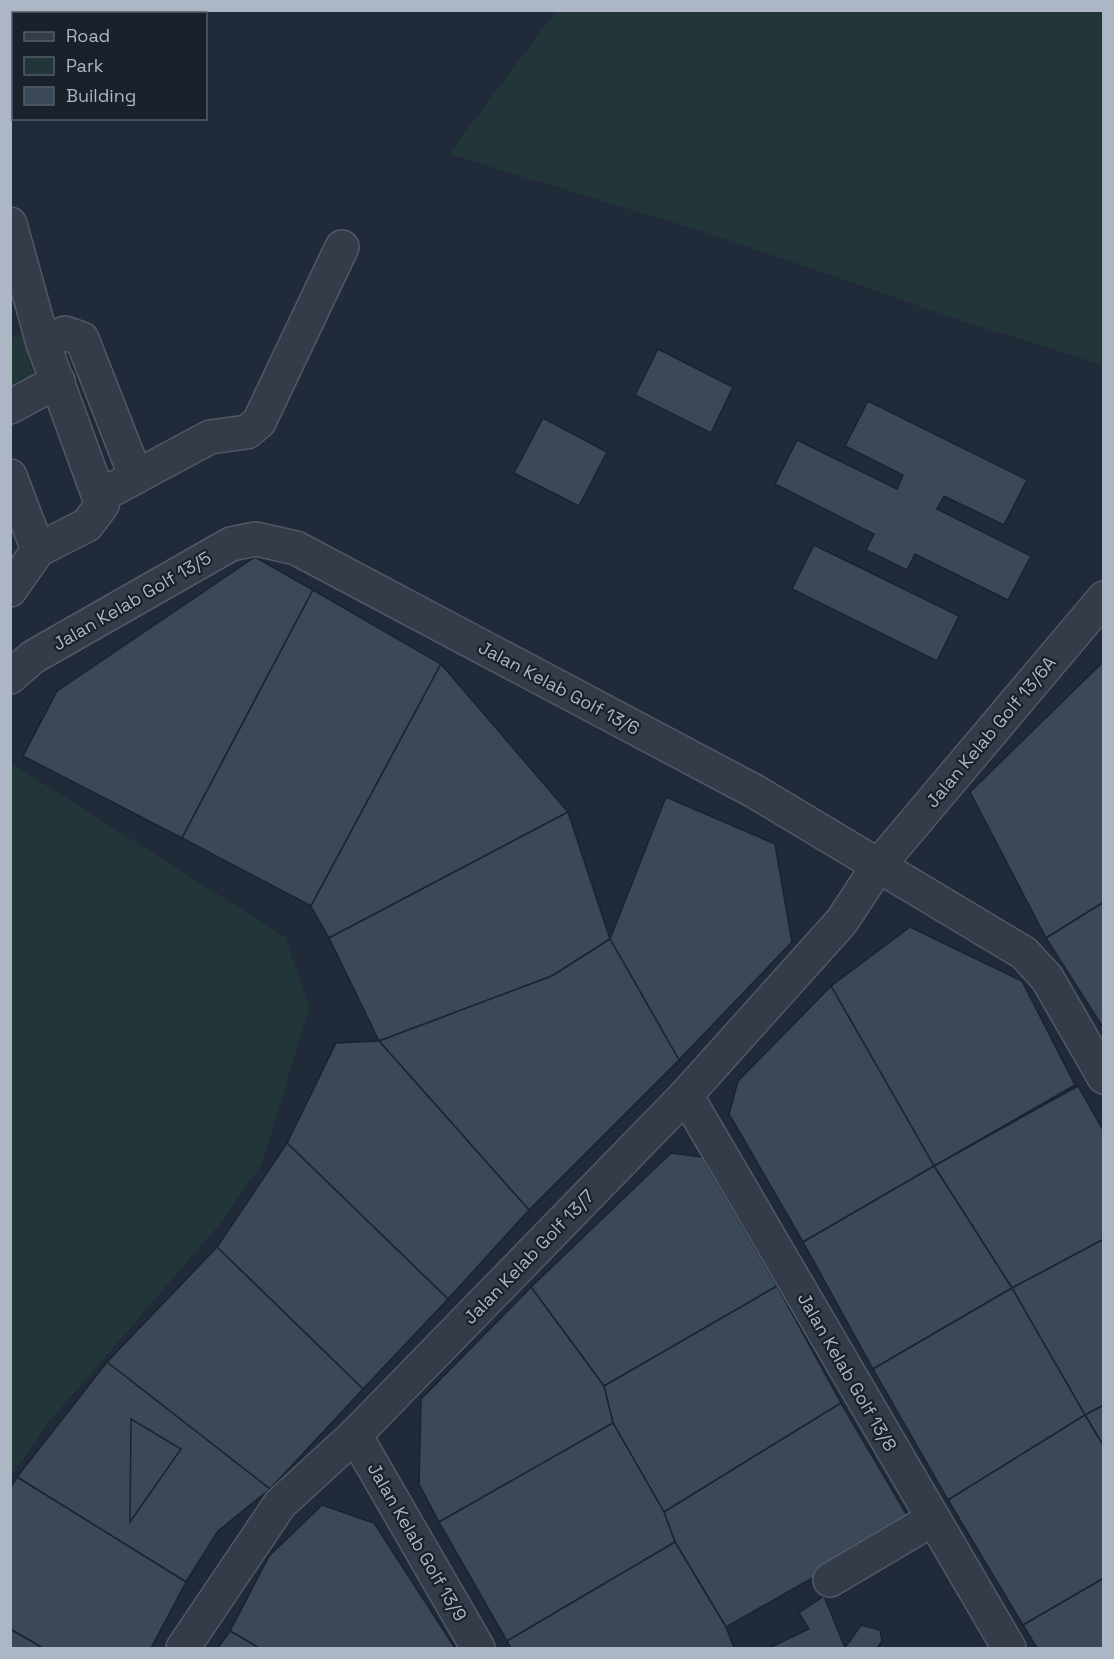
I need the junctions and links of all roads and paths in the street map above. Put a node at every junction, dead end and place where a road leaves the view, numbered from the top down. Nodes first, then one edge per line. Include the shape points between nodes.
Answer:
1 (10, 224) edge
2 (342, 247) dead end
3 (43, 344) junction
4 (58, 381) junction
5 (10, 407) edge
6 (10, 476) edge
7 (136, 477) junction
8 (100, 496) junction
9 (231, 544) joint
10 (38, 550) junction
11 (10, 590) edge
12 (1104, 598) edge
13 (18, 665) edge
14 (878, 866) junction
15 (1104, 1077) edge
16 (686, 1095) junction
17 (355, 1435) junction
18 (933, 1519) junction
19 (830, 1580) dead end
20 (183, 1648) edge
21 (478, 1648) edge
22 (1009, 1648) edge

1 - 3 street
2 - 7 street via 259,422 247,432 210,437
3 - 4 street
3 - 7 street via 65,333 82,339
4 - 5 street
4 - 8 street
6 - 10 street
7 - 8 street
8 - 10 street via 102,505 87,525
9 - 13 street, Jalan Kelab Golf 13/5
9 - 14 street, Jalan Kelab Golf 13/6 via 256,538 296,548 754,791
10 - 11 street
12 - 14 street, Jalan Kelab Golf 13/6A
14 - 15 street, Jalan Kelab Golf 13/6 via 1024,952 1047,978
14 - 16 street, Jalan Kelab Golf 13/7 via 842,921
16 - 17 street, Jalan Kelab Golf 13/7
16 - 18 street, Jalan Kelab Golf 13/8
17 - 20 street, Jalan Kelab Golf 13/7 via 280,1504
17 - 21 street, Jalan Kelab Golf 13/9
18 - 19 street
18 - 22 street, Jalan Kelab Golf 13/8

